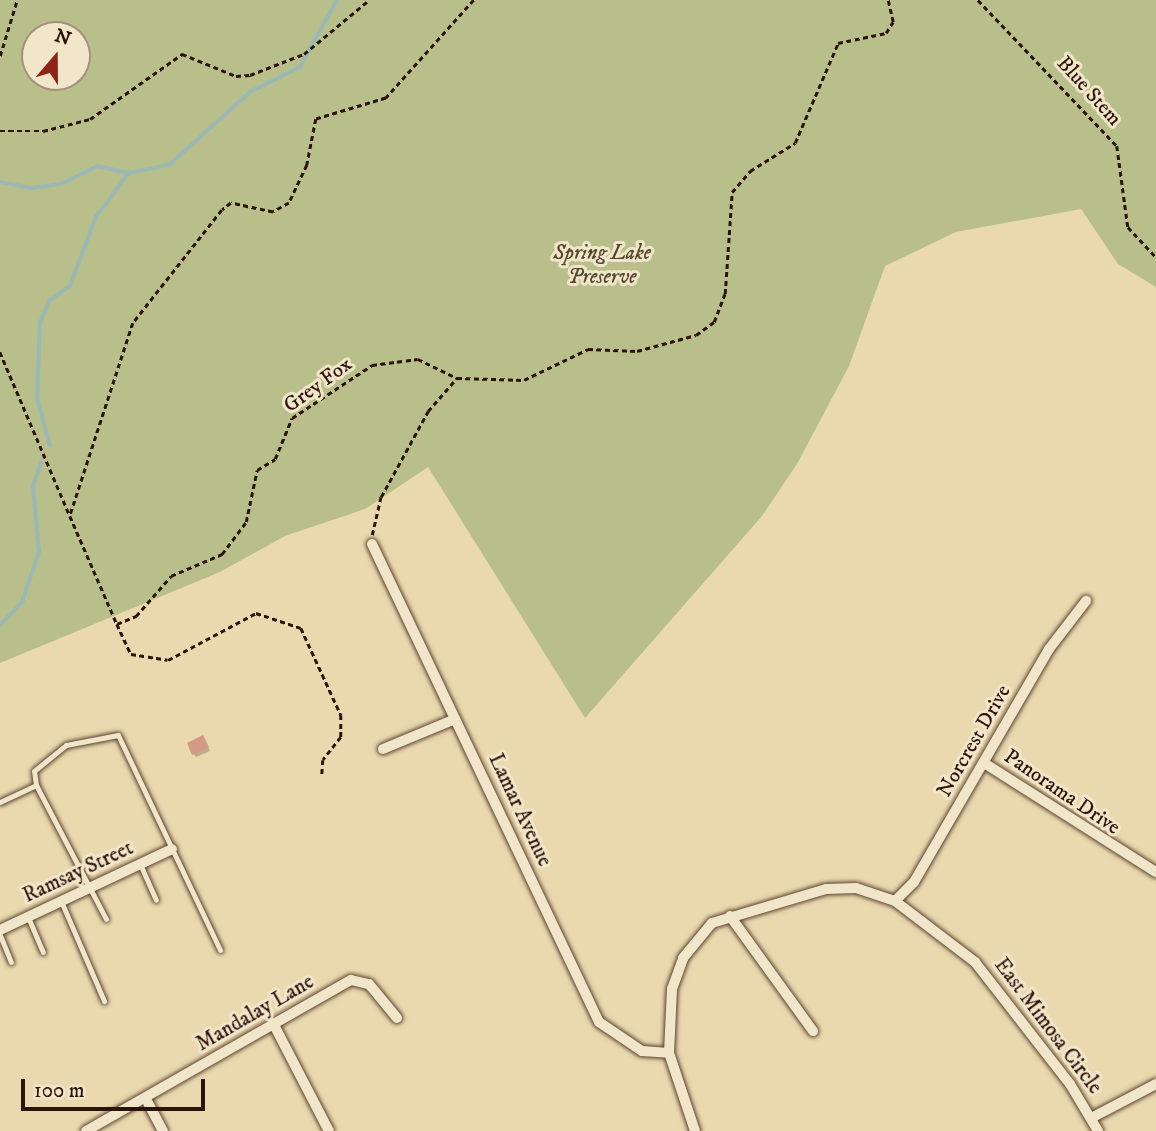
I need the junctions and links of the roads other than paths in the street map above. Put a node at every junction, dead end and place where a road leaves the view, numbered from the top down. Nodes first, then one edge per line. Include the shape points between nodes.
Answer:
1 (372, 544) road end
2 (1086, 601) dead end
3 (455, 719) junction
4 (383, 749) dead end
5 (984, 762) junction
6 (36, 786) junction
7 (0, 802) edge
8 (172, 849) junction
9 (140, 864) junction
10 (1156, 872) edge
11 (91, 887) junction
12 (156, 900) dead end
13 (61, 901) junction
14 (895, 901) junction
15 (730, 916) junction
16 (27, 917) junction
17 (106, 919) dead end
18 (0, 930) edge
19 (0, 935) edge
20 (220, 950) dead end
21 (43, 952) dead end
22 (11, 962) dead end
23 (104, 1001) dead end
24 (397, 1018) dead end
25 (274, 1026) junction
26 (813, 1031) dead end
27 (669, 1053) junction
28 (1156, 1084) edge
29 (146, 1099) junction
30 (1093, 1117) junction
31 (86, 1131) edge
32 (163, 1131) edge
33 (328, 1131) edge
34 (695, 1131) edge
35 (1098, 1131) edge

1 - 3 street, Lamar Avenue
2 - 5 street, Norcrest Drive via 1049,649
3 - 4 street
3 - 27 street, Lamar Avenue via 599,1021 642,1051
5 - 10 street, Panorama Drive
5 - 14 street, Norcrest Drive via 914,882
6 - 7 lane
6 - 8 lane via 34,771 66,745 118,735
6 - 11 lane
8 - 9 street, Ramsay Street
8 - 20 lane
9 - 11 street, Ramsay Street
9 - 12 lane
11 - 13 street, Ramsay Street
11 - 17 lane
13 - 16 street, Ramsay Street
13 - 23 lane
14 - 15 street, East Mimosa Circle via 856,888 826,889
14 - 30 street, East Mimosa Circle via 975,962
15 - 26 street
15 - 27 street, East Mimosa Circle via 712,923 683,958 672,989
16 - 18 street, Ramsay Street
16 - 21 lane
19 - 22 lane
24 - 25 street, Mandalay Lane via 358,977
25 - 29 street, Mandalay Lane
25 - 33 street
27 - 34 street
28 - 30 street
29 - 31 street, Mandalay Lane
29 - 32 street
30 - 35 street, East Mimosa Circle

